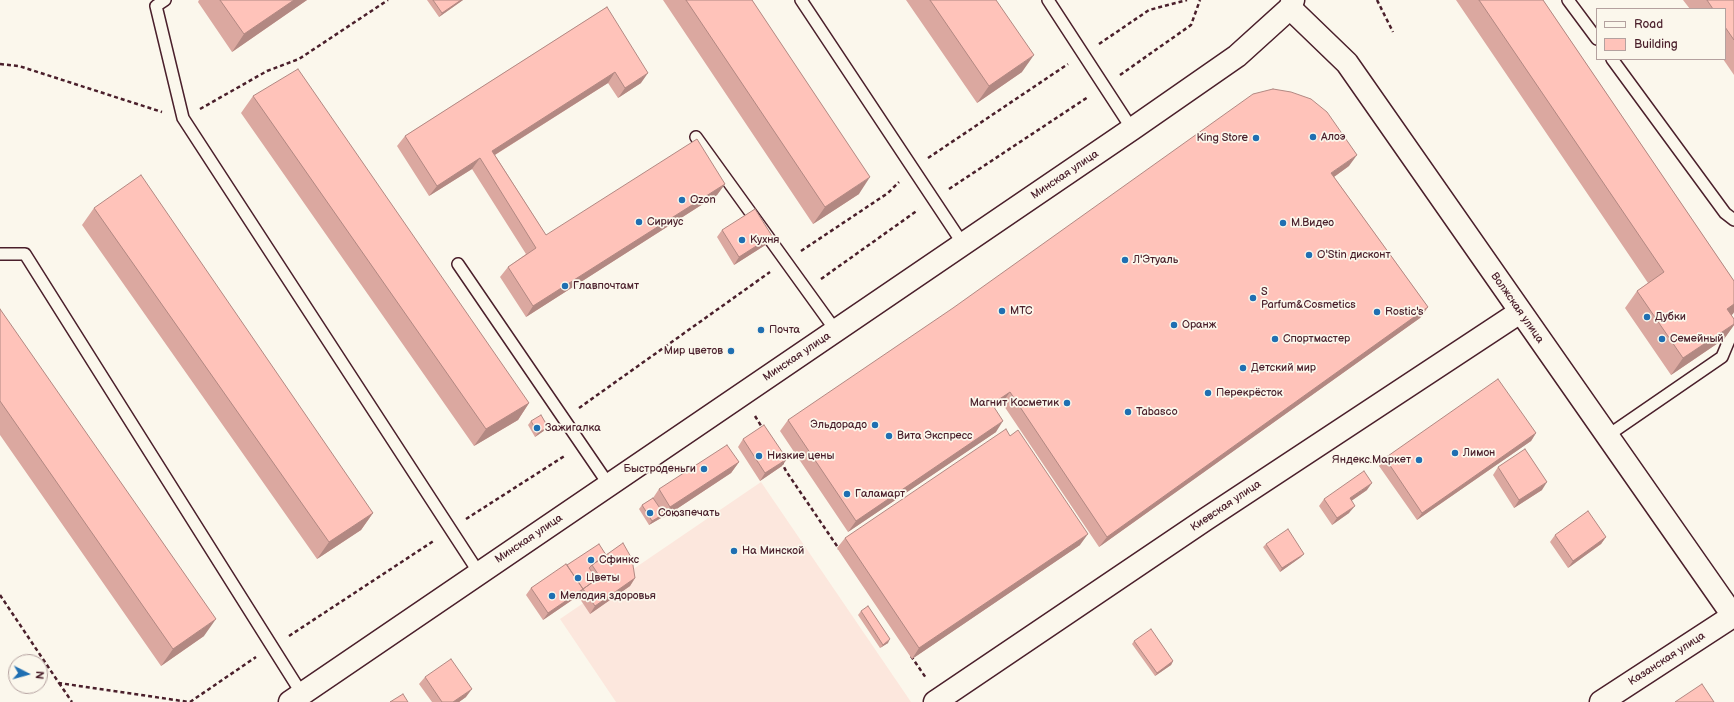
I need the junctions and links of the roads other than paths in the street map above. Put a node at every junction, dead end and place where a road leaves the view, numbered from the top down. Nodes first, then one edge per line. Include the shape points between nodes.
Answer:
1 (165, 0) edge
2 (801, 0) edge
3 (1048, 0) edge
4 (1568, 0) edge
5 (1289, 3) edge
6 (1596, 38) edge
7 (1613, 60) edge
8 (1132, 129) junction
9 (696, 136) dead end
10 (1734, 220) edge
11 (963, 244) junction
12 (0, 254) edge
13 (458, 264) dead end
14 (1520, 312) junction
15 (1734, 328) edge
16 (836, 331) junction
17 (1607, 436) junction
18 (609, 485) junction
19 (479, 573) junction
20 (1734, 616) edge
21 (296, 698) edge
22 (937, 700) edge
23 (1601, 702) edge

1 - 19 lane via 156,6 183,118
2 - 11 lane
3 - 8 lane
4 - 6 lane
5 - 8 street, Минская улица via 1237,56
5 - 14 street, Волжская улица via 1347,63
7 - 10 lane via 1725,213
8 - 11 street, Минская улица
9 - 16 lane
11 - 16 street, Минская улица
12 - 21 lane via 25,254 272,646
13 - 18 lane
14 - 17 street, Волжская улица
14 - 22 street, Киевская улица
15 - 17 lane via 1722,357
16 - 18 street, Минская улица
17 - 20 street, Волжская улица
18 - 19 street, Минская улица
19 - 21 street, Минская улица
20 - 23 street, Казанская улица

